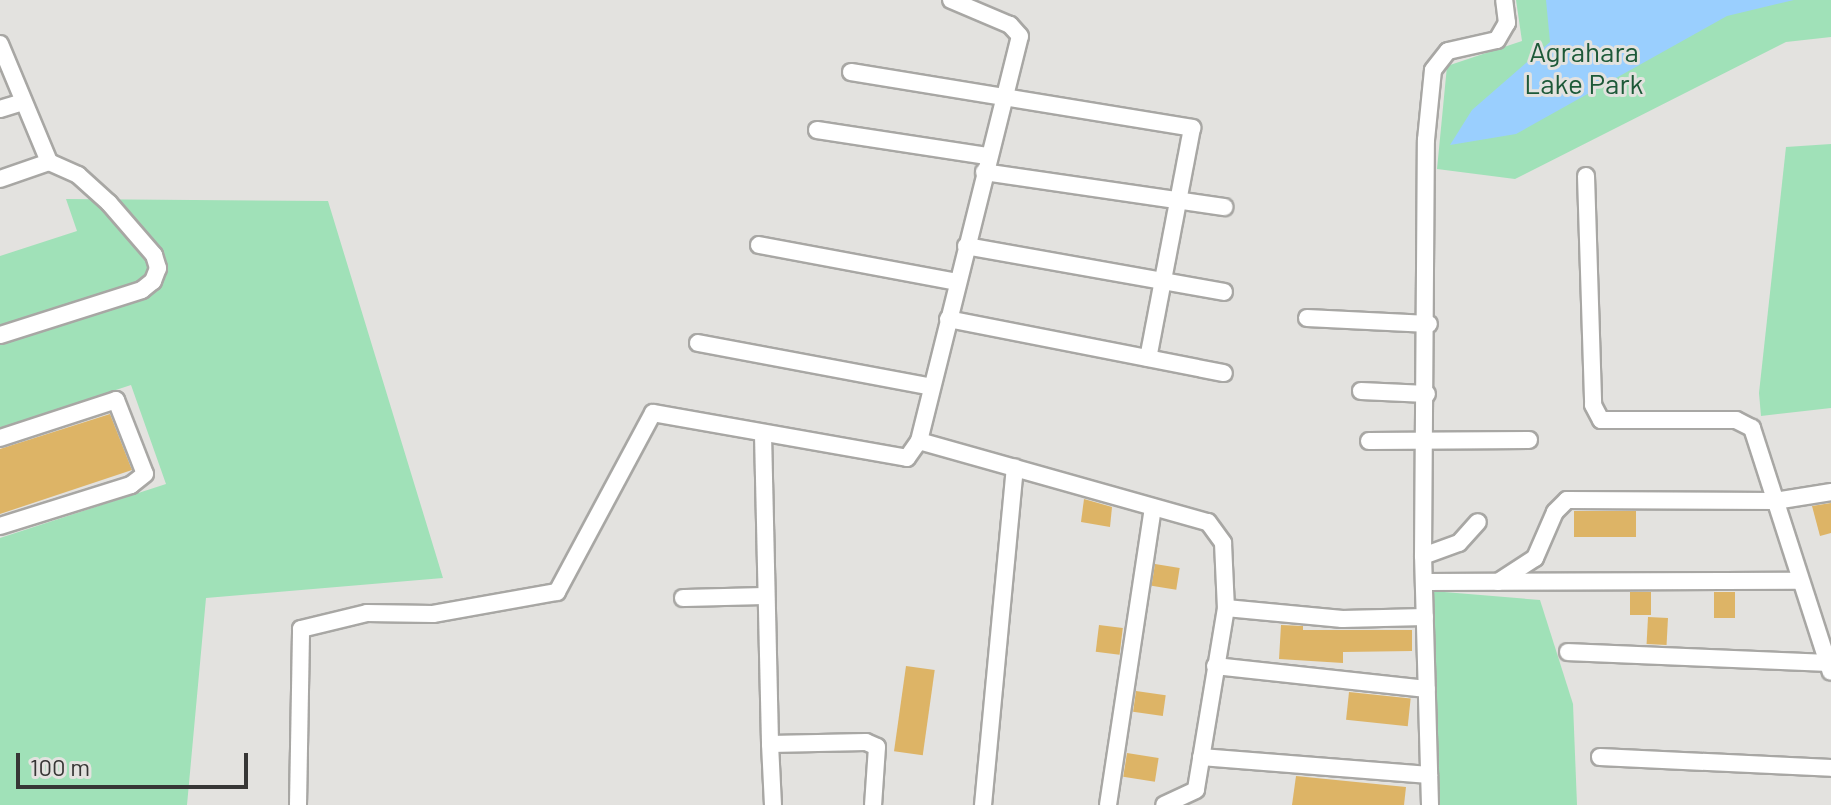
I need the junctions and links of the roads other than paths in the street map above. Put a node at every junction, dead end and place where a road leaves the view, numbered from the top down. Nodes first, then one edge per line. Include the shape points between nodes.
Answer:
1 (951, 0) edge
2 (1504, 0) edge
3 (0, 44) edge
4 (851, 72) dead end
5 (1002, 96) junction
6 (20, 103) junction
7 (0, 109) edge
8 (817, 130) dead end
9 (49, 162) junction
10 (986, 164) junction
11 (1586, 176) dead end
12 (0, 179) edge
13 (1177, 204) junction
14 (1224, 207) dead end
15 (759, 245) dead end
16 (966, 246) junction
17 (1163, 281) junction
18 (957, 282) junction
19 (1224, 292) dead end
20 (1307, 318) dead end
21 (948, 319) junction
22 (1429, 324) junction
23 (0, 335) edge
24 (698, 343) dead end
25 (1148, 358) junction
26 (1224, 373) dead end
27 (932, 387) junction
28 (1361, 391) dead end
29 (1427, 394) junction
30 (763, 434) junction
31 (0, 438) edge
32 (1426, 438) junction
33 (1529, 440) dead end
34 (919, 441) junction
35 (1369, 441) dead end
36 (1015, 468) junction
37 (1831, 492) edge
38 (1775, 501) junction
39 (1153, 507) junction
40 (1478, 522) dead end
41 (0, 526) edge
42 (1423, 556) junction
43 (1798, 581) junction
44 (1424, 582) junction
45 (1498, 582) junction
46 (766, 596) junction
47 (683, 598) dead end
48 (1226, 608) junction
49 (1425, 617) junction
50 (1568, 652) dead end
51 (1215, 666) junction
52 (1829, 667) edge
53 (1427, 689) junction
54 (770, 744) junction
55 (1201, 757) junction
56 (1600, 757) dead end
57 (1831, 768) edge
58 (1429, 775) junction
59 (298, 805) edge
60 (773, 805) edge
61 (873, 805) edge
62 (983, 805) edge
63 (1108, 805) edge
64 (1164, 805) edge
65 (1430, 805) edge

1 - 5 street via 1010,25 1020,36
2 - 22 street via 1507,23 1497,40 1448,51 1433,70 1426,140
3 - 6 street
4 - 5 street
5 - 10 street
5 - 13 street via 1192,128
6 - 7 street
6 - 9 street
8 - 10 street
9 - 12 street
9 - 23 street via 78,175 109,203 154,255 158,268 142,290
10 - 13 street
10 - 16 street
11 - 38 street via 1593,405 1601,420 1736,420 1752,428
13 - 14 street
13 - 17 street
15 - 18 street
16 - 17 street
16 - 18 street
17 - 19 street
17 - 25 street
18 - 21 street
20 - 22 street
21 - 25 street
21 - 27 street
22 - 29 street
24 - 27 street
25 - 26 street
27 - 34 street
28 - 29 street
29 - 32 street
30 - 34 street via 907,458
30 - 46 street
30 - 59 street via 660,412 649,416 562,585 549,597 433,614 367,613 301,629
31 - 41 street via 116,400 145,474 131,485
32 - 33 street
32 - 35 street
32 - 42 street
34 - 36 street
36 - 39 street
36 - 62 street
37 - 38 street
38 - 43 street
38 - 45 street via 1567,500 1555,512 1535,558
39 - 48 street via 1208,522 1223,543
39 - 63 street
40 - 42 street via 1459,543
42 - 44 street
43 - 45 street
43 - 52 street
44 - 45 street
44 - 49 street
46 - 47 street
46 - 54 street
48 - 49 street via 1342,619
48 - 51 street
49 - 53 street
50 - 52 street
51 - 53 street
51 - 55 street
53 - 58 street
54 - 60 street
54 - 61 street via 866,742 877,747
55 - 58 street
55 - 64 street via 1196,790
56 - 57 street
58 - 65 street

